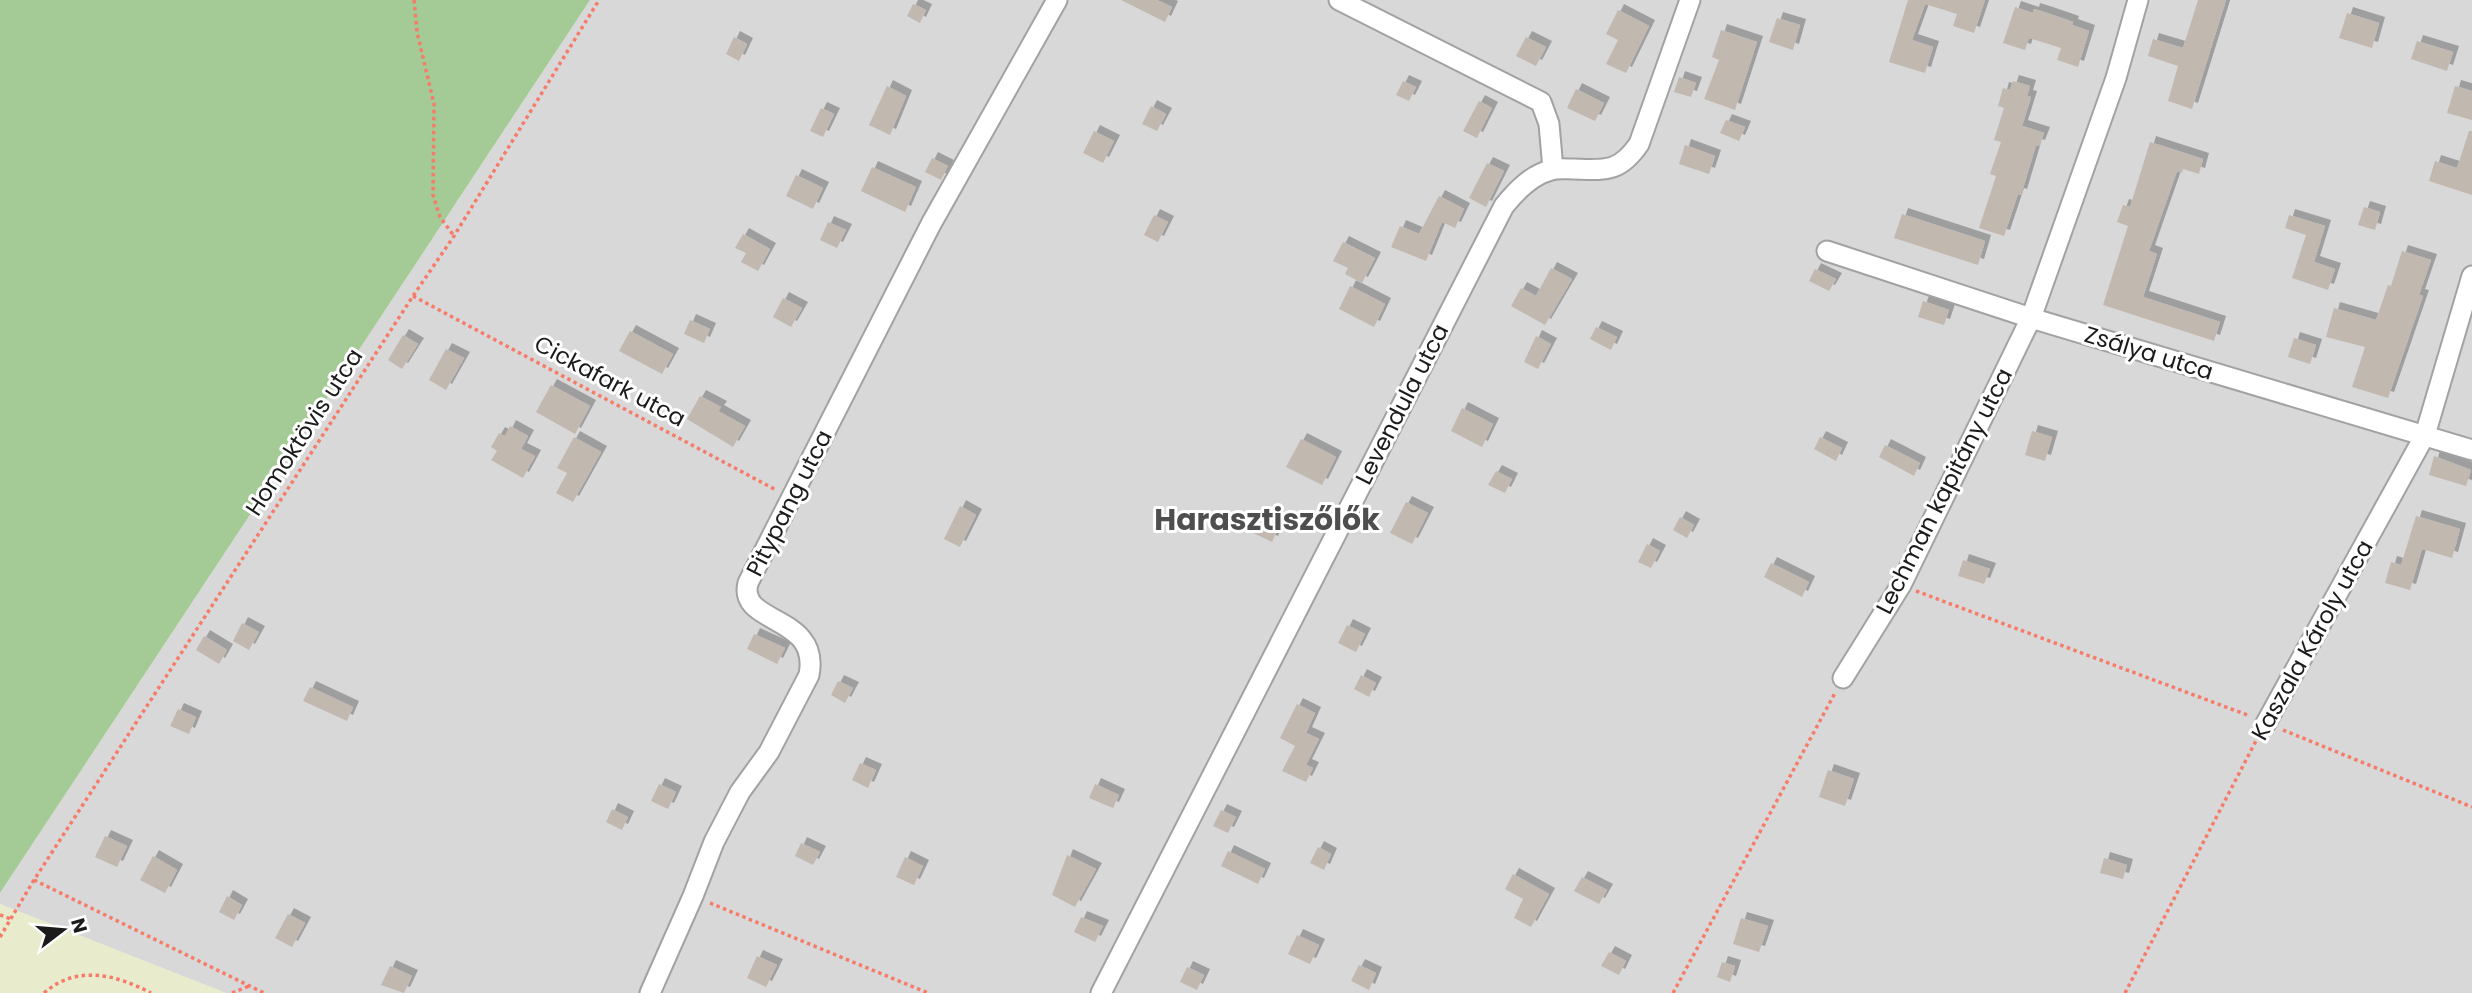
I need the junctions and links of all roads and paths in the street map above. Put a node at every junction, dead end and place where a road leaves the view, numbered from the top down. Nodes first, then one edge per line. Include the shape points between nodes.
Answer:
1 (414, 0) edge
2 (599, 0) edge
3 (1057, 0) edge
4 (1339, 0) edge
5 (1690, 0) edge
6 (2138, 0) edge
7 (1553, 169) junction
8 (454, 236) junction
9 (1827, 251) dead end
10 (2472, 276) edge
11 (413, 296) junction
12 (2031, 318) junction
13 (2425, 435) junction
14 (2472, 450) edge
15 (790, 498) junction
16 (1901, 585) junction
17 (1843, 678) joint
18 (2266, 723) junction
19 (2472, 807) edge
20 (34, 880) junction
21 (693, 896) junction
22 (0, 915) edge
23 (11, 919) junction
24 (0, 937) edge
25 (249, 986) junction
26 (44, 993) edge
27 (151, 993) edge
28 (232, 993) edge
29 (264, 993) edge
30 (650, 993) edge
31 (928, 993) edge
32 (1101, 993) edge
33 (1673, 993) edge
34 (2125, 993) edge

1 - 8 path via 434,104 433,195 440,218
2 - 8 path, Homoktövis utca
3 - 15 street, Pitypang utca via 931,224
4 - 7 street via 1541,102 1549,124
5 - 7 street via 1639,144 1629,158 1606,170
6 - 12 street, Lechman kapitány utca via 2116,78
7 - 32 street, Levendula utca via 1524,185 1504,206
8 - 11 path, Homoktövis utca
9 - 12 street, Zsálya utca
10 - 13 street, Kaszala Károly utca
11 - 15 path, Cickafark utca
11 - 20 path, Homoktövis utca
12 - 13 street, Zsálya utca
12 - 16 street, Lechman kapitány utca
13 - 14 street, Zsálya utca
13 - 18 street, Kaszala Károly utca
15 - 21 street, Pitypang utca via 747,592 757,608 803,638 812,664 769,752 740,792 714,842
16 - 17 street, Lechman kapitány utca
16 - 18 path
17 - 33 path
18 - 19 path
18 - 34 path, Kaszala Károly utca
20 - 23 path, Homoktövis utca
20 - 25 path
21 - 30 street, Pitypang utca
21 - 31 path
22 - 23 path
23 - 24 path, Homoktövis utca
25 - 28 path
25 - 29 path
26 - 27 path via 67,978 92,974 126,980

